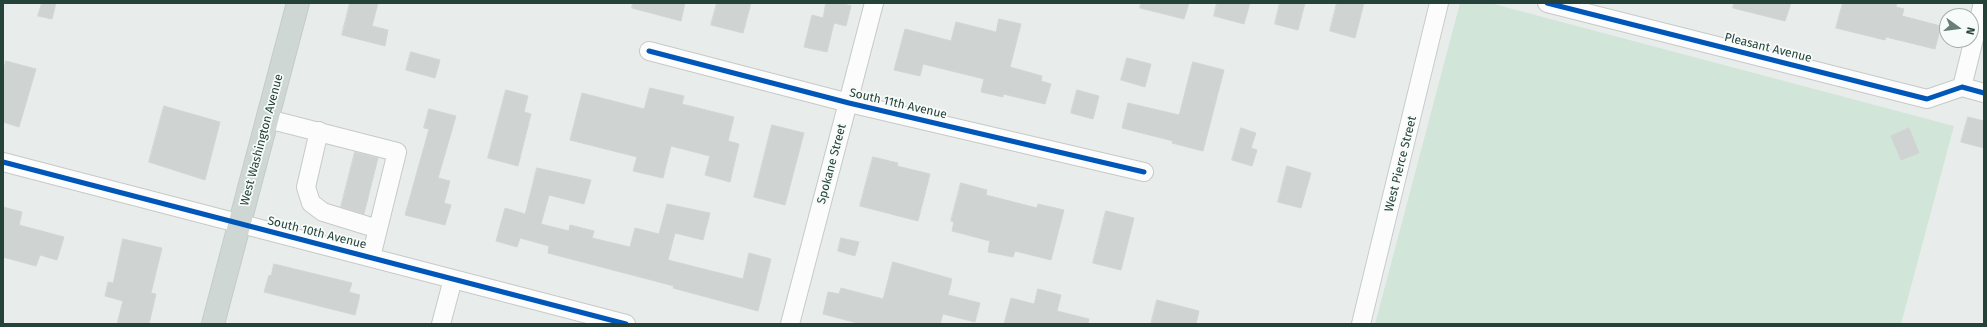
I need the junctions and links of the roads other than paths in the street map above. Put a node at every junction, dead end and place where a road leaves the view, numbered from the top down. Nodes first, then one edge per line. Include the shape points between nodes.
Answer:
1 (298, 3) edge
2 (874, 3) edge
3 (1439, 3) edge
4 (1547, 3) edge
5 (1983, 3) edge
6 (1569, 6) edge
7 (649, 51) dead end
8 (1962, 87) junction
9 (1984, 93) edge
10 (848, 103) junction
11 (268, 119) junction
12 (319, 131) junction
13 (3, 162) edge
14 (1144, 172) dead end
15 (241, 224) junction
16 (378, 229) junction
17 (371, 258) junction
18 (453, 278) junction
19 (213, 324) edge
20 (441, 324) edge
21 (626, 324) edge
22 (790, 324) edge
23 (1361, 324) edge

1 - 11 main road, West Washington Avenue
2 - 10 street, Spokane Street
3 - 23 street, West Pierce Street
4 - 6 street, Pleasant Avenue
5 - 8 street
6 - 8 street, Pleasant Avenue via 1927,99
7 - 10 street, South 11th Avenue
8 - 9 street
10 - 14 street, South 11th Avenue
10 - 22 street, Spokane Street
11 - 12 street
11 - 15 main road, West Washington Avenue
12 - 16 street via 306,187 311,203 323,212
12 - 16 street via 397,152
13 - 15 street, South 10th Avenue
15 - 17 street, South 10th Avenue
15 - 19 main road, West Washington Avenue
16 - 17 street
17 - 18 street, South 10th Avenue
18 - 20 street
18 - 21 street, South 10th Avenue

